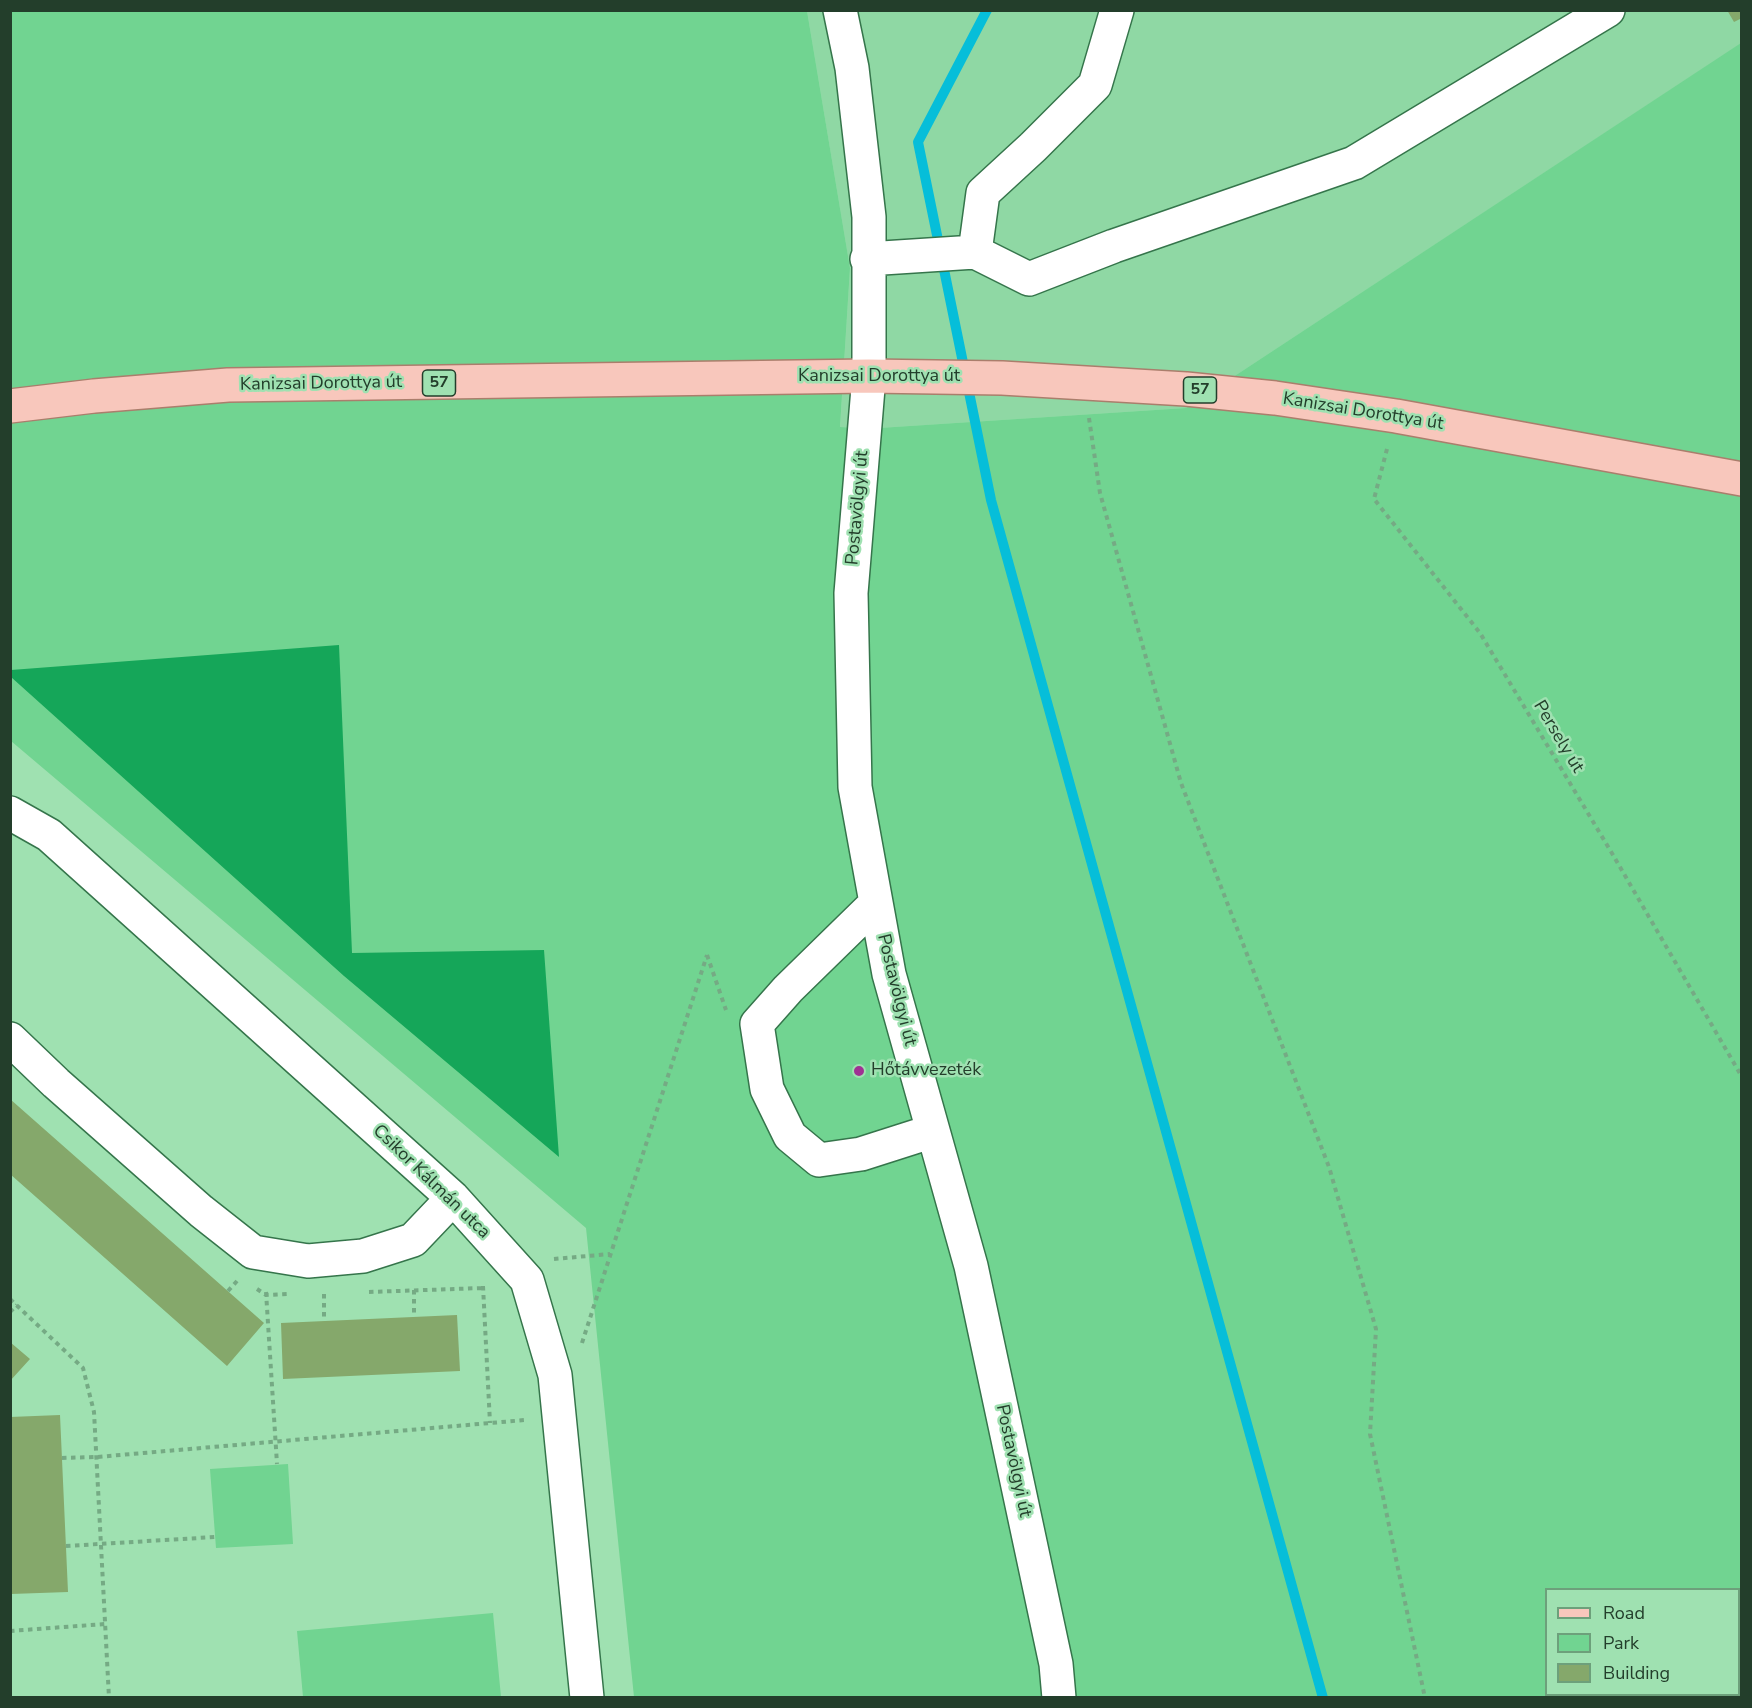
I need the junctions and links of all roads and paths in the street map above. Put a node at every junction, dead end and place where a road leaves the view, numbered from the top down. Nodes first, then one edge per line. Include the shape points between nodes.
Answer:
1 (840, 10) edge
2 (1117, 10) edge
3 (1608, 10) edge
4 (952, 254) junction
5 (867, 259) junction
6 (869, 376) junction
7 (1085, 381) junction
8 (10, 406) edge
9 (1396, 416) junction
10 (1742, 479) edge
11 (10, 813) edge
12 (876, 903) junction
13 (729, 1018) dead end
14 (10, 1039) edge
15 (1742, 1077) edge
16 (933, 1131) junction
17 (453, 1198) junction
18 (264, 1253) junction
19 (610, 1254) junction
20 (512, 1263) junction
21 (240, 1277) dead end
22 (482, 1278) dead end
23 (414, 1290) dead end
24 (228, 1292) dead end
25 (324, 1293) dead end
26 (10, 1299) edge
27 (17, 1305) junction
28 (10, 1312) edge
29 (414, 1317) dead end
30 (324, 1321) dead end
31 (584, 1339) dead end
32 (559, 1418) junction
33 (490, 1423) junction
34 (276, 1442) junction
35 (97, 1457) junction
36 (62, 1458) dead end
37 (277, 1464) dead end
38 (215, 1537) dead end
39 (101, 1544) junction
40 (66, 1546) dead end
41 (105, 1624) junction
42 (10, 1631) edge
43 (109, 1698) edge
44 (587, 1698) edge
45 (1059, 1698) edge
46 (1425, 1698) edge

1 - 5 street, Postavölgyi út via 852,68 869,216
2 - 4 street via 1095,85 983,193
3 - 4 street via 1354,163 1029,279
4 - 5 street
5 - 6 street, Postavölgyi út
6 - 7 main road, Kanizsai Dorottya út / 57
6 - 8 main road, Kanizsai Dorottya út / 57 via 228,386
6 - 12 street, Postavölgyi út via 851,593 855,787
7 - 9 main road, Kanizsai Dorottya út / 57 via 1275,398
7 - 46 path via 1100,493 1181,783 1329,1167 1376,1329 1370,1434
9 - 10 main road, Kanizsai Dorottya út / 57
9 - 15 path, Persely út via 1374,499 1480,633
11 - 17 street, Csikor Kálmán utca via 49,835
12 - 16 street, Postavölgyi út via 889,974
12 - 16 street via 757,1024 767,1089 790,1136 819,1160 861,1155
13 - 19 path via 707,955
14 - 18 street via 201,1211 253,1252
16 - 45 street, Postavölgyi út via 971,1266 1056,1664
17 - 18 street via 413,1240 363,1256 308,1261
17 - 20 street, Csikor Kálmán utca
18 - 34 path
19 - 20 path
19 - 31 path
20 - 32 street, Csikor Kálmán utca via 527,1280 555,1375
21 - 24 path
22 - 33 path
23 - 29 path
25 - 30 path
26 - 27 path
27 - 28 path
27 - 35 path via 83,1368 94,1412
32 - 33 path
32 - 44 street, Csikor Kálmán utca
33 - 34 path
34 - 35 path
34 - 37 path
35 - 36 path
35 - 39 path
38 - 39 path
39 - 40 path
39 - 41 path
41 - 42 path
41 - 43 path

